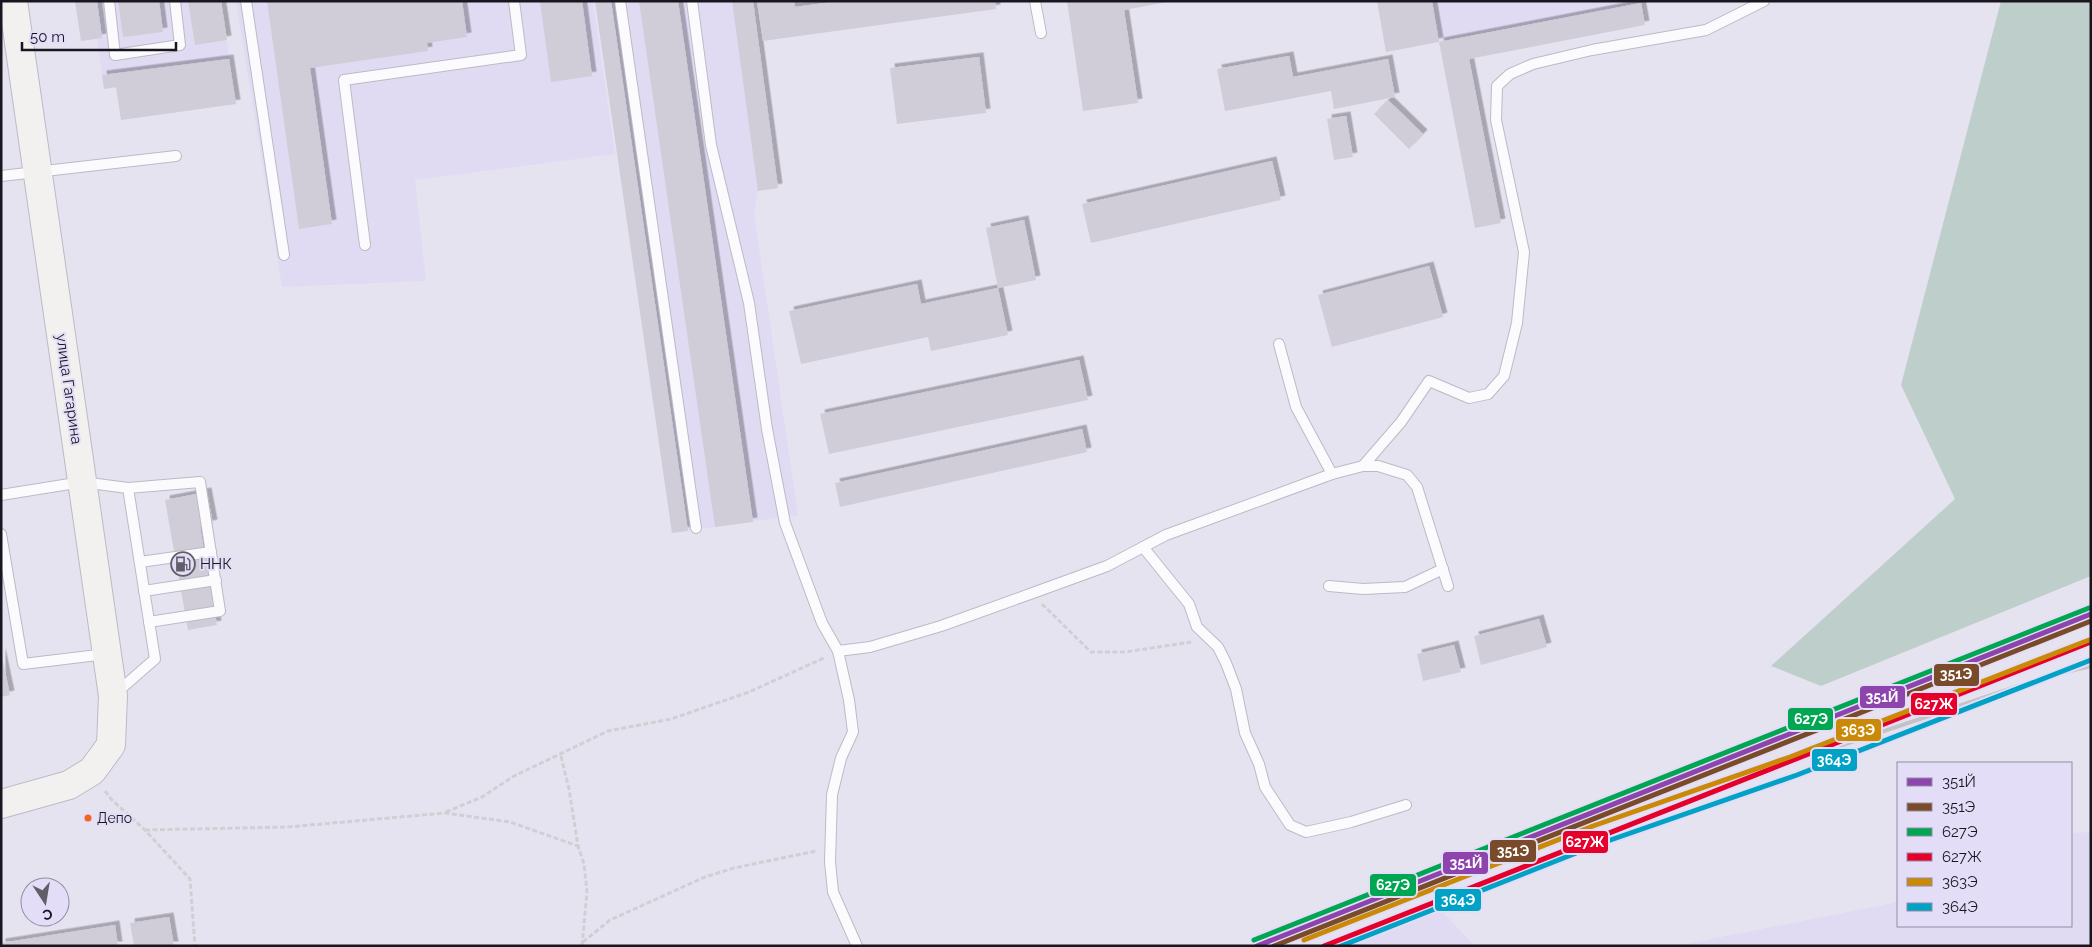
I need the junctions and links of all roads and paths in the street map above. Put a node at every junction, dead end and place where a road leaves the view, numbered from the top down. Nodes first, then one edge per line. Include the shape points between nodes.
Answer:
1 (13, 1) edge
2 (109, 1) edge
3 (175, 1) edge
4 (246, 1) edge
5 (514, 1) edge
6 (620, 1) edge
7 (692, 1) edge
8 (1035, 1) edge
9 (1764, 1) edge
10 (1041, 33) dead end
11 (176, 156) dead end
12 (38, 172) junction
13 (1, 176) edge
14 (365, 245) dead end
15 (284, 255) dead end
16 (1279, 344) dead end
17 (1363, 466) junction
18 (1332, 474) junction
19 (82, 482) junction
20 (128, 488) junction
21 (1, 495) edge
22 (696, 528) dead end
23 (1, 534) edge
24 (1143, 547) junction
25 (211, 552) junction
26 (140, 562) junction
27 (1444, 569) junction
28 (216, 580) junction
29 (1329, 586) dead end
30 (1448, 586) dead end
31 (144, 591) junction
32 (1030, 594) junction
33 (149, 622) junction
34 (1208, 637) junction
35 (838, 651) junction
36 (107, 654) junction
37 (113, 696) junction
38 (561, 756) junction
39 (92, 771) junction
40 (1, 804) edge
41 (1406, 805) dead end
42 (445, 813) junction
43 (145, 830) junction
44 (578, 846) junction
45 (831, 847) junction
46 (582, 944) edge
47 (195, 946) edge
48 (857, 946) edge

1 - 12 main road, улица Гагарина
2 - 3 lane via 116,55 180,46
4 - 15 lane
5 - 14 lane via 521,55 344,80
6 - 22 lane
7 - 35 lane via 711,145 749,304 785,522 822,623
8 - 10 lane
9 - 17 lane via 1706,30 1533,64 1510,74 1497,86 1496,120 1524,252 1517,323 1504,376 1488,394 1469,398 1429,381 1401,422
11 - 12 lane
12 - 13 lane
12 - 19 main road, улица Гагарина
16 - 18 lane via 1296,407
17 - 18 lane
17 - 27 lane via 1378,466 1407,475 1417,488
18 - 24 lane via 1166,535
19 - 20 lane
19 - 21 lane
19 - 36 main road, улица Гагарина
20 - 25 lane via 200,482
20 - 26 lane
23 - 36 lane via 23,664
24 - 32 lane via 1107,566
24 - 34 lane via 1189,604 1197,627
25 - 26 lane
25 - 28 lane
26 - 31 lane
27 - 29 lane via 1405,587 1363,589
27 - 30 lane
28 - 31 lane
28 - 33 lane via 220,611
31 - 33 lane
32 - 34 path via 1091,652 1125,652
32 - 35 lane via 879,645
33 - 37 lane via 155,659
34 - 41 lane via 1218,647 1236,689 1245,733 1265,787 1290,825 1306,832
35 - 38 path via 749,692 671,719 608,731
35 - 45 lane via 853,732 841,758 832,795
36 - 37 main road, улица Гагарина
37 - 39 main road, улица Гагарина via 111,745
38 - 42 path via 514,776 482,797
38 - 44 path
39 - 40 main road via 69,785
39 - 43 path via 112,800
42 - 43 path via 288,827
42 - 44 path via 510,822
43 - 47 path via 190,879
44 - 46 path via 587,892
45 - 46 path via 706,877 610,920
45 - 48 lane via 833,892

